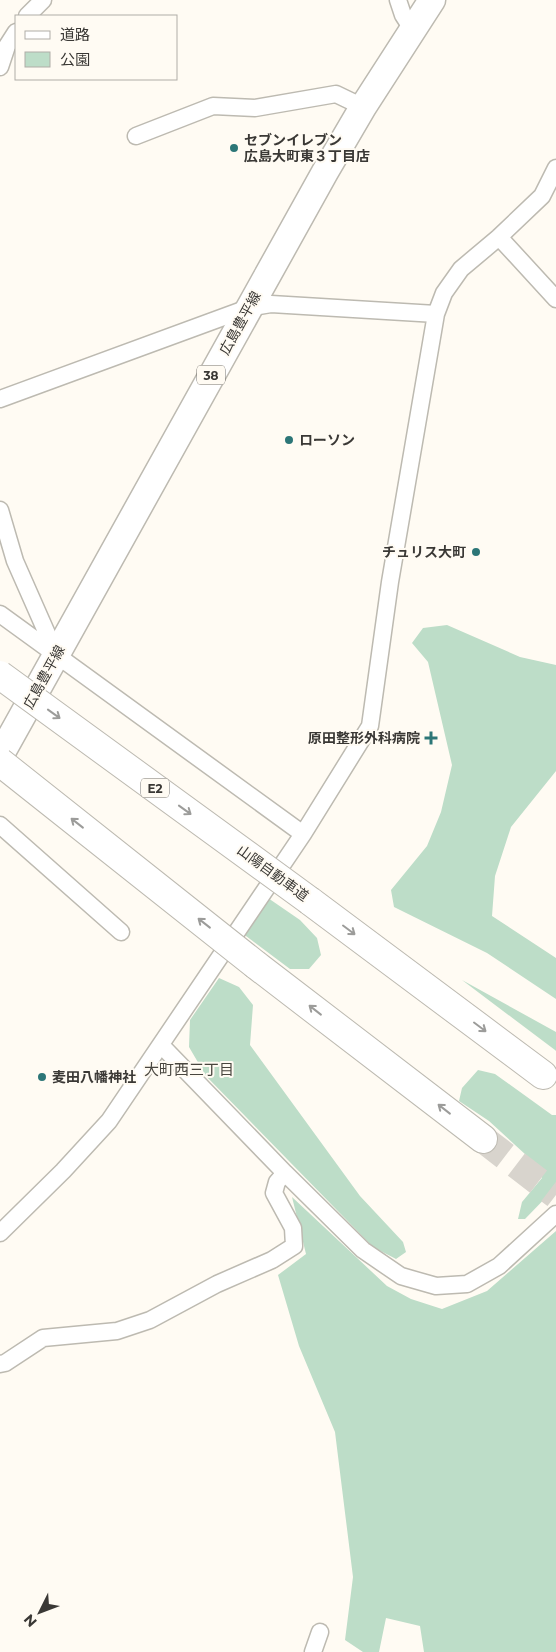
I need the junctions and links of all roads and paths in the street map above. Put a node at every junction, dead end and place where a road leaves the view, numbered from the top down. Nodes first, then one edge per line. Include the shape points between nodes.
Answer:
1 (43, 0) edge
2 (398, 0) edge
3 (432, 0) edge
4 (28, 15) edge
5 (412, 29) junction
6 (15, 33) edge
7 (4, 47) edge
8 (0, 67) edge
9 (363, 107) junction
10 (136, 136) dead end
11 (556, 168) edge
12 (499, 237) junction
13 (556, 299) edge
14 (248, 308) junction
15 (436, 314) junction
16 (0, 399) edge
17 (0, 510) edge
18 (0, 614) edge
19 (56, 654) junction
20 (0, 675) edge
21 (0, 756) edge
22 (0, 762) edge
23 (0, 825) edge
24 (303, 834) junction
25 (121, 932) dead end
26 (161, 1045) junction
27 (543, 1075) dead end
28 (482, 1139) tunnel mouth
29 (285, 1173) junction
30 (556, 1214) edge
31 (0, 1233) edge
32 (0, 1364) edge
33 (320, 1632) dead end
34 (313, 1652) edge

1 - 4 street
2 - 5 street
3 - 5 main road, 広島豊平線 / 38
5 - 9 main road, 広島豊平線 / 38
6 - 7 street
7 - 8 street
9 - 10 street via 336,94 255,108 214,106
9 - 14 main road, 広島豊平線 / 38
11 - 12 street via 542,196
12 - 13 street
12 - 15 street via 461,270 444,293
14 - 15 street via 271,304
14 - 16 street
14 - 19 main road, 広島豊平線 / 38
15 - 24 street via 390,582 370,726
17 - 19 street via 15,560
18 - 19 street
19 - 21 main road, 広島豊平線 / 38
19 - 24 street
20 -> 27 highway, 山陽自動車道 / E2, bridge
28 -> 22 highway, bridge
23 - 25 street
24 - 26 street
26 - 29 street
26 - 31 street via 109,1121
29 - 30 street via 363,1250 401,1276 436,1286 467,1284 499,1266
29 - 32 street via 276,1182 274,1193 293,1228 294,1246 150,1320 117,1331 43,1338
33 - 34 street

